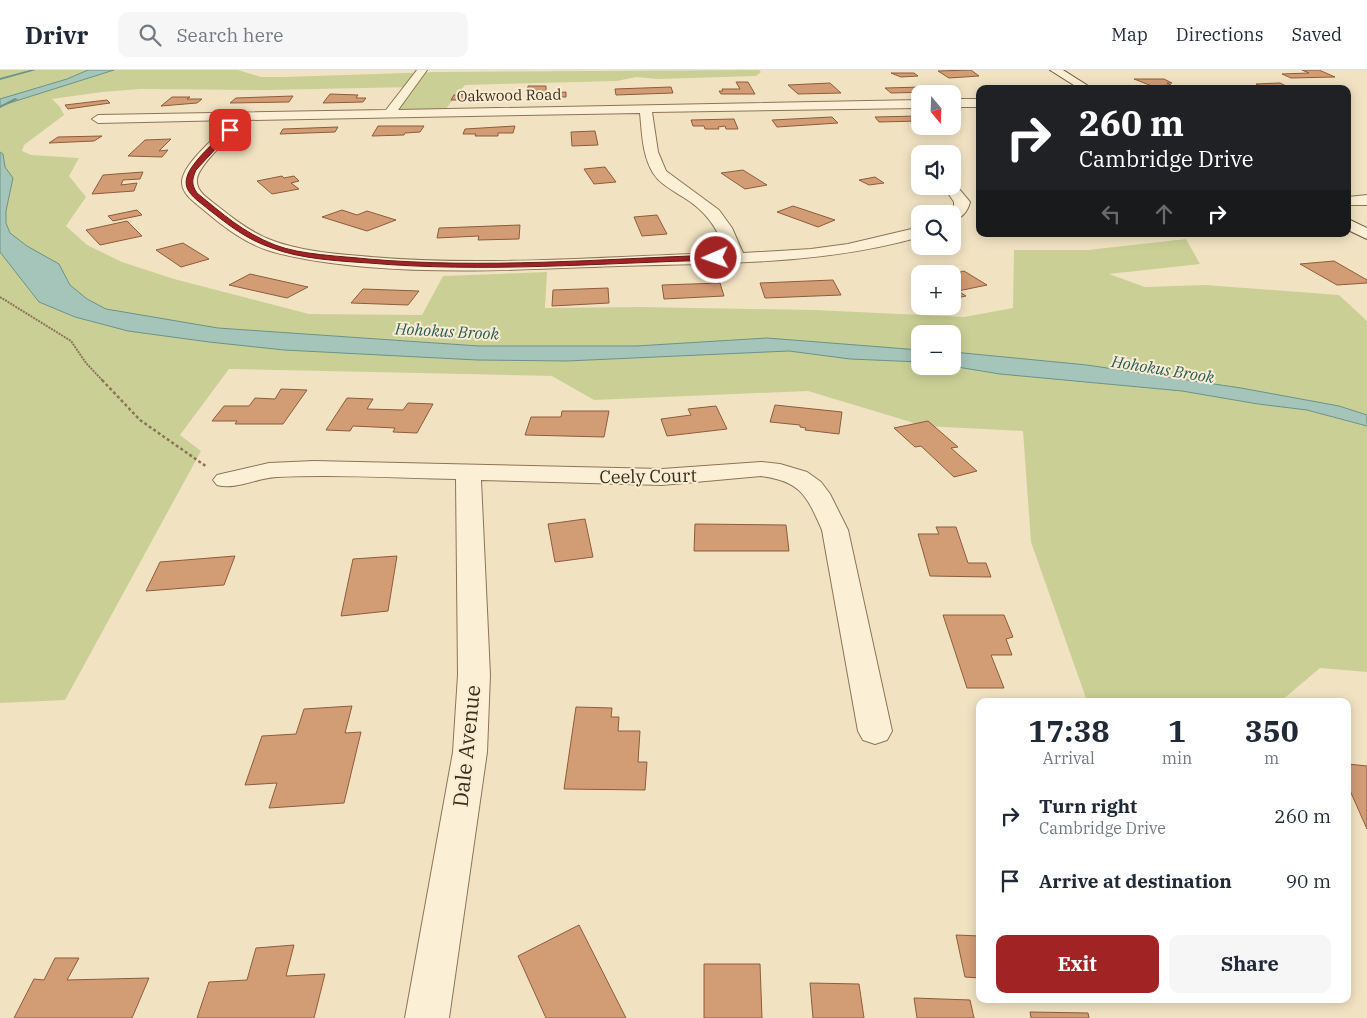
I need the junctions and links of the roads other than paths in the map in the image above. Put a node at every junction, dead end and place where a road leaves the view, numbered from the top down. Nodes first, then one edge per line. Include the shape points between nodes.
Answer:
1 (422, 70) edge
2 (1055, 70) edge
3 (1081, 85) edge
4 (961, 103) edge
5 (976, 103) edge
6 (911, 104) edge
7 (645, 109) junction
8 (389, 114) junction
9 (243, 117) junction
10 (98, 119) dead end
11 (957, 195) edge
12 (1367, 200) edge
13 (1351, 201) edge
14 (961, 208) edge
15 (1351, 226) edge
16 (911, 234) edge
17 (1367, 234) edge
18 (736, 257) junction
19 (468, 471) junction
20 (226, 480) road end
21 (875, 731) dead end
22 (427, 1018) edge

1 - 8 street
2 - 3 street
4 - 5 street
6 - 7 street, Oakwood Road
7 - 8 street, Oakwood Road
7 - 18 street via 655,165 670,183 712,210 722,222
8 - 9 street, Oakwood Road
9 - 10 street, Oakwood Road
9 - 18 street via 193,169 190,187 194,194 243,233 275,247 327,257 411,265
11 - 14 street via 962,202
12 - 13 street
15 - 17 street
16 - 18 street via 836,251
19 - 20 street, Ceely Court via 314,468 269,470
19 - 21 street, Ceely Court via 662,477 761,470 780,472 805,482 821,499 835,530
19 - 22 street, Dale Avenue via 474,605 470,752

